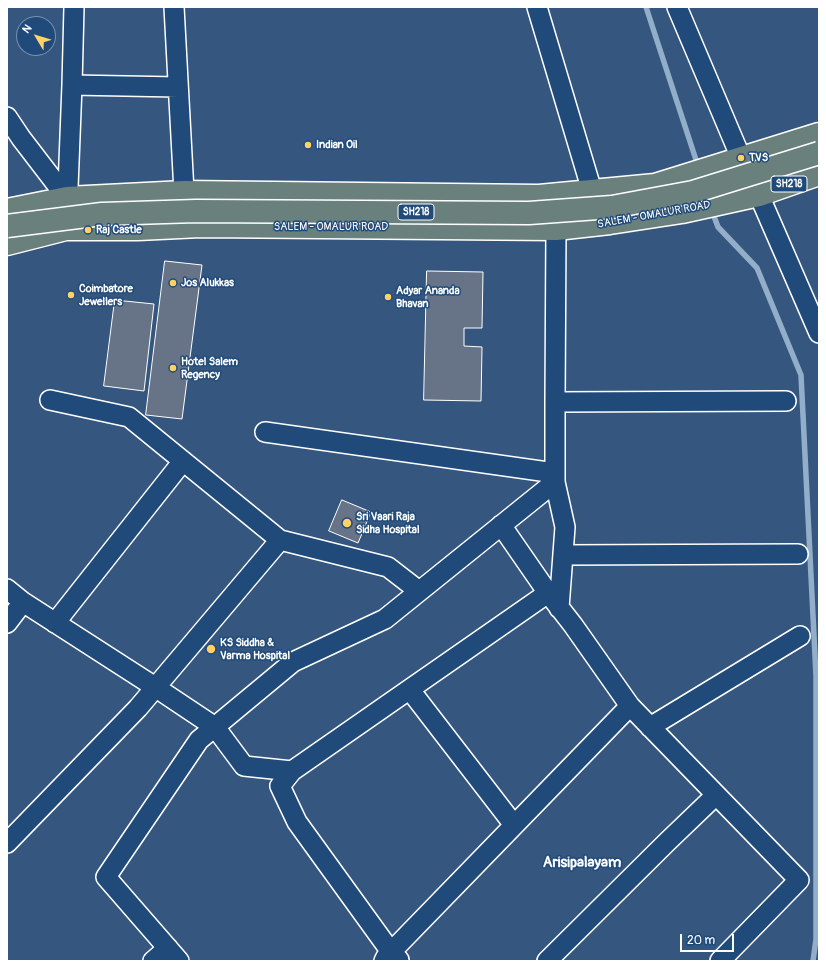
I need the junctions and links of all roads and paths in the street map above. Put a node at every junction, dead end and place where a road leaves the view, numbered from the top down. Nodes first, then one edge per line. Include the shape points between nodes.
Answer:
1 (74, 7) edge
2 (174, 7) edge
3 (536, 7) edge
4 (677, 7) edge
5 (72, 85) junction
6 (178, 87) junction
7 (7, 117) edge
8 (819, 134) edge
9 (819, 153) edge
10 (741, 158) junction
11 (819, 174) edge
12 (592, 191) junction
13 (184, 192) junction
14 (759, 195) junction
15 (67, 198) junction
16 (7, 210) edge
17 (7, 226) edge
18 (66, 229) junction
19 (556, 229) junction
20 (7, 244) edge
21 (819, 333) edge
22 (50, 400) dead end
23 (786, 401) dead end
24 (555, 402) junction
25 (265, 432) dead end
26 (183, 462) junction
27 (555, 477) junction
28 (501, 525) junction
29 (280, 540) junction
30 (798, 554) dead end
31 (563, 555) junction
32 (7, 589) edge
33 (419, 591) junction
34 (554, 600) junction
35 (23, 602) junction
36 (7, 623) edge
37 (55, 623) junction
38 (800, 636) dead end
39 (156, 687) junction
40 (410, 690) junction
41 (630, 706) junction
42 (215, 727) junction
43 (650, 727) junction
44 (292, 771) junction
45 (716, 795) junction
46 (514, 825) junction
47 (7, 844) edge
48 (174, 955) edge
49 (392, 958) edge
50 (153, 961) edge
51 (547, 961) edge
52 (720, 961) edge

1 - 5 street
2 - 6 street
3 - 12 street
4 - 10 street
5 - 6 street
5 - 15 street
6 - 13 street
7 - 15 street
8 - 10 main road
9 - 17 main road, SH218, bridge via 693,192 612,207 528,213 196,211 102,214
10 - 12 main road via 655,185
10 - 14 street
11 - 14 main road, SALEM - OMALUR ROAD / SH218
12 - 13 main road via 539,196
13 - 15 main road
14 - 19 main road, SALEM - OMALUR ROAD / SH218 via 682,212
14 - 21 street
15 - 16 main road
15 - 18 street
18 - 19 main road, SALEM - OMALUR ROAD / SH218 via 201,226
18 - 20 main road, SALEM - OMALUR ROAD / SH218
19 - 24 street
22 - 26 street via 129,417
23 - 24 street
24 - 27 street
25 - 27 street
26 - 29 street
26 - 37 street
27 - 28 street
27 - 31 street via 565,527
28 - 33 street
28 - 34 street
29 - 33 street via 388,567
29 - 39 street
30 - 31 street
31 - 34 street
32 - 35 street
33 - 42 street via 385,618 293,662
34 - 40 street
34 - 41 street
35 - 36 street
35 - 37 street
37 - 39 street
38 - 43 street
39 - 42 street
39 - 47 street
40 - 44 street
40 - 46 street
41 - 43 street
41 - 46 street
42 - 44 street via 244,766
42 - 48 street via 199,740 106,877
43 - 45 street
44 - 49 street via 280,786 297,822
45 - 51 street
45 - 52 street via 799,880
46 - 49 street
48 - 50 street

